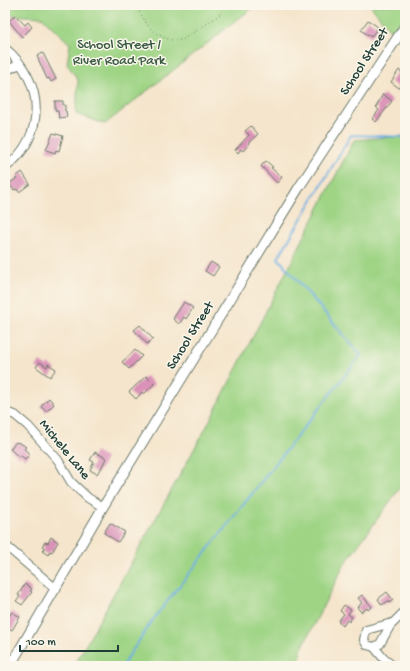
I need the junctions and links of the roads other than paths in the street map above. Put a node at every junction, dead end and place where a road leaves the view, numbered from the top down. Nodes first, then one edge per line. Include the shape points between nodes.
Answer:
1 (405, 26) edge
2 (5, 48) edge
3 (20, 64) junction
4 (5, 71) edge
5 (5, 168) edge
6 (5, 412) edge
7 (103, 507) junction
8 (5, 545) edge
9 (56, 589) junction
10 (405, 611) edge
11 (392, 623) junction
12 (374, 647) junction
13 (10, 666) edge
14 (393, 666) edge

1 - 7 street, School Street via 298,189
2 - 3 street
3 - 4 street
3 - 5 street via 33,86 36,99 35,118 27,143
6 - 7 street, Michele Lane via 15,415 28,426 58,460 71,482 88,498
7 - 9 street, School Street
8 - 9 street
9 - 13 street, School Street
10 - 11 street
11 - 12 street via 380,644
11 - 12 street via 366,630 364,640 367,645
12 - 14 street

